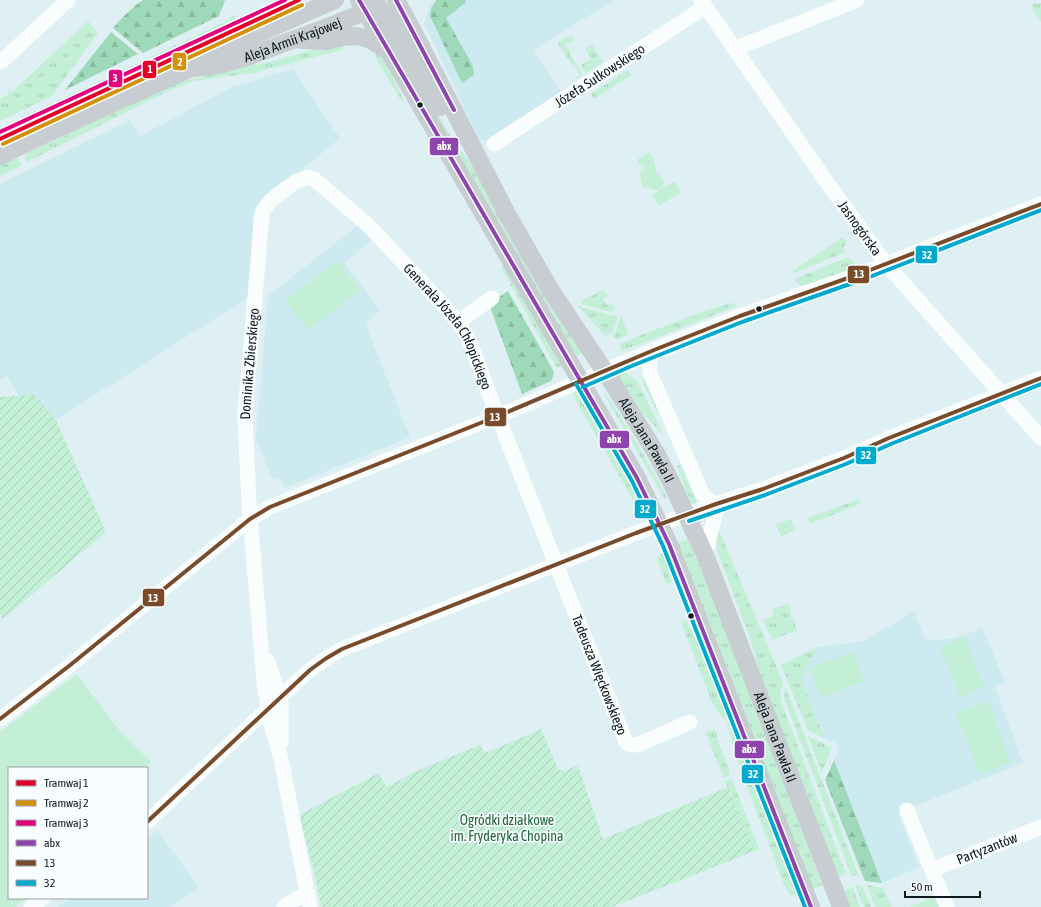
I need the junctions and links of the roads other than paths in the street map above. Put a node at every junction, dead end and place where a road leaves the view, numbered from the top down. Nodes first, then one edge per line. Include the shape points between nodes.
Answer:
1 (68, 0) edge
2 (335, 0) edge
3 (396, 0) edge
4 (857, 0) edge
5 (373, 3) edge
6 (703, 4) edge
7 (293, 40) junction
8 (734, 49) junction
9 (388, 50) junction
10 (1, 62) edge
11 (191, 68) junction
12 (494, 144) dead end
13 (0, 156) edge
14 (490, 181) junction
15 (1041, 204) edge
16 (264, 209) joint
17 (886, 264) junction
18 (492, 298) dead end
19 (458, 322) junction
20 (654, 350) junction
21 (604, 370) junction
22 (1041, 378) edge
23 (581, 381) junction
24 (1001, 393) junction
25 (498, 416) junction
26 (1041, 438) edge
27 (716, 504) junction
28 (687, 515) junction
29 (250, 519) junction
30 (660, 524) junction
31 (705, 555) junction
32 (556, 565) junction
33 (261, 644) junction
34 (280, 697) junction
35 (268, 709) junction
36 (0, 719) edge
37 (690, 722) dead end
38 (281, 759) junction
39 (907, 810) dead end
40 (148, 821) edge
41 (1041, 826) edge
42 (932, 870) junction
43 (42, 899) edge
44 (309, 901) edge
45 (31, 907) edge
46 (284, 907) edge
47 (811, 907) edge
48 (841, 907) edge
49 (947, 907) edge

1 - 10 street
2 - 11 main road, Aleja Armii Krajowej via 214,53
3 - 14 main road, Aleja Jana Pawła II
4 - 8 street
5 - 7 main road, Aleja Armii Krajowej
5 - 9 main road, Aleja Jana Pawła II
5 - 14 main road via 391,24 458,138
6 - 8 street, Jasnogórska
6 - 12 street, Józefa Sułkowskiego
7 - 9 main road via 328,42 341,37 357,36 369,39
7 - 11 main road, Aleja Armii Krajowej via 235,61
8 - 17 street, Jasnogórska
9 - 23 main road, Aleja Jana Pawła II
11 - 13 main road, Aleja Armii Krajowej
14 - 21 main road, Aleja Jana Pawła II via 550,289
15 - 17 street
16 - 19 street, Generała Józefa Chłopickiego via 271,200 296,182 308,177 314,178 368,225
16 - 29 street, Dominika Zbierskiego via 260,222 245,415
17 - 20 street
17 - 24 street, Jasnogórska
18 - 19 street
19 - 25 street, Generała Józefa Chłopickiego via 469,340
20 - 21 street
20 - 27 street via 649,363 650,373 702,493
21 - 23 street
21 - 28 main road, Aleja Jana Pawła II via 656,452
22 - 24 street
23 - 25 street
23 - 30 main road, Aleja Jana Pawła II via 637,478
24 - 26 street, Jasnogórska
24 - 27 street via 844,458
25 - 29 street via 270,507
25 - 32 street, Generała Józefa Chłopickiego
27 - 28 street
27 - 31 street
28 - 30 street
28 - 31 main road, Aleja Jana Pawła II
29 - 33 street, Dominika Zbierskiego
29 - 36 street
30 - 32 street
30 - 47 main road, Aleja Jana Pawła II
31 - 48 main road, Aleja Jana Pawła II
32 - 34 street via 342,650 310,670
32 - 37 street, Tadeusza Więckowskiego via 626,742 637,745
33 - 34 street
33 - 35 street
34 - 35 street
34 - 38 street
35 - 38 street
35 - 40 street
38 - 44 street
39 - 42 street
41 - 42 street, Partyzantów
42 - 49 street
43 - 45 street
44 - 46 street via 296,898

